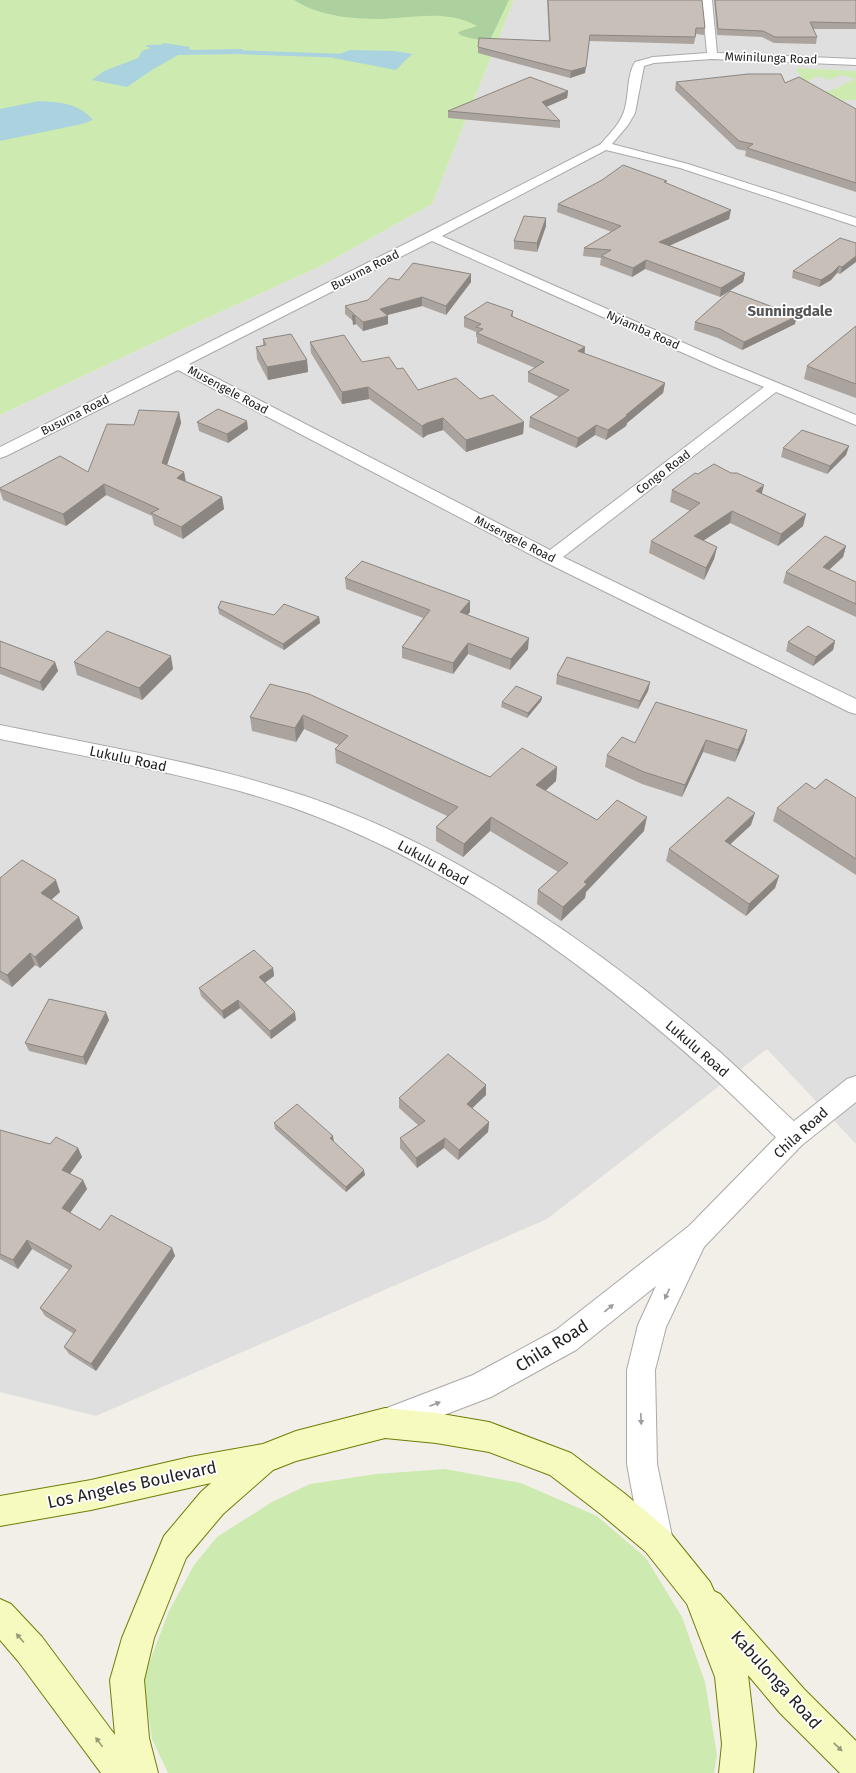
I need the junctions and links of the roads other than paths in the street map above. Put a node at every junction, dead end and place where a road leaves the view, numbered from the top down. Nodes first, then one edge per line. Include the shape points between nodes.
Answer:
1 (707, 0) edge
2 (712, 56) junction
3 (686, 58) joint
4 (856, 62) edge
5 (605, 146) junction
6 (856, 222) edge
7 (432, 236) junction
8 (178, 364) junction
9 (775, 386) junction
10 (856, 420) edge
11 (0, 453) edge
12 (551, 558) junction
13 (856, 707) edge
14 (0, 732) edge
15 (856, 1087) edge
16 (793, 1137) junction
17 (699, 1235) junction
18 (385, 1423) junction
19 (263, 1459) junction
20 (0, 1511) edge
21 (657, 1541) junction
22 (699, 1594) junction
23 (0, 1615) edge
24 (856, 1765) edge
25 (122, 1773) edge
26 (141, 1773) edge
27 (736, 1773) edge

1 - 2 street
2 - 3 street, Mwinilunga Road
2 - 4 street, Mwinilunga Road
3 - 5 street, Busuma Road via 653,60 640,64 631,109
5 - 6 street via 684,166
5 - 7 street, Busuma Road
7 - 8 street, Busuma Road
7 - 9 street, Nyiamba Road
8 - 11 street, Busuma Road
8 - 12 street, Musengele Road
9 - 10 street, Nyiamba Road
9 - 12 street, Congo Road
12 - 13 street, Musengele Road
14 - 16 street, Lukulu Road via 241,785 353,823 412,850 550,934 623,988 702,1051
15 - 16 street, Chila Road
16 - 17 street, Chila Road
18 -> 17 street, Chila Road via 481,1387 566,1340
17 -> 21 street, Chila Road via 679,1268 652,1325 641,1370 642,1464
18 - 19 main road via 296,1446
18 - 21 main road via 489,1437 560,1464
19 - 20 main road, Los Angeles Boulevard
19 - 26 main road via 212,1503 175,1547 138,1638 127,1680 132,1738
21 - 22 main road
22 -> 24 main road, Kabulonga Road via 792,1701
22 - 27 main road via 732,1677 739,1744
25 -> 23 main road via 30,1650

